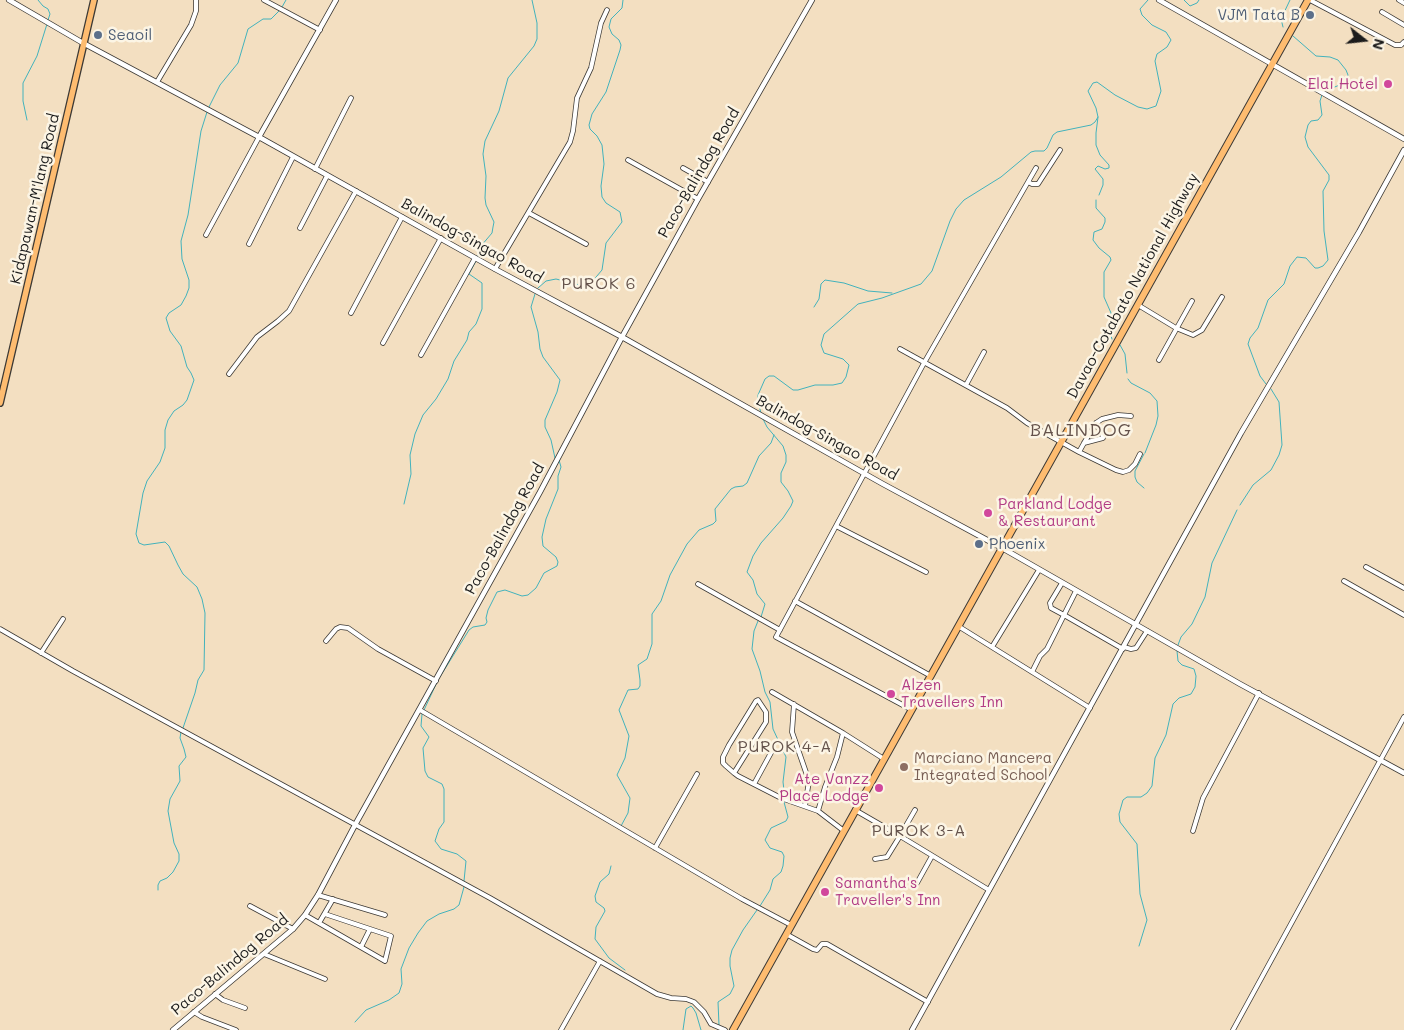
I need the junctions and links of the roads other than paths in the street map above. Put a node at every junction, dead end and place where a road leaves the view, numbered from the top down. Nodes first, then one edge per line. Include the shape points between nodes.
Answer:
1 (10, 0) edge
2 (94, 0) edge
3 (196, 0) edge
4 (264, 0) edge
5 (336, 0) edge
6 (812, 0) edge
7 (1158, 0) edge
8 (1309, 0) edge
9 (1398, 0) edge
10 (1404, 3) edge
11 (608, 10) dead end
12 (1382, 12) dead end
13 (1404, 25) edge
14 (320, 30) junction
15 (1404, 42) edge
16 (83, 43) junction
17 (1271, 65) junction
18 (157, 82) junction
19 (351, 98) dead end
20 (259, 137) junction
21 (1404, 139) edge
22 (1060, 150) dead end
23 (1404, 150) edge
24 (294, 157) junction
25 (628, 160) dead end
26 (682, 168) dead end
27 (1036, 168) dead end
28 (315, 169) junction
29 (327, 176) junction
30 (708, 182) junction
31 (1028, 182) junction
32 (356, 191) junction
33 (698, 199) junction
34 (529, 212) junction
35 (402, 217) junction
36 (300, 228) dead end
37 (206, 235) dead end
38 (441, 238) junction
39 (249, 244) dead end
40 (586, 244) dead end
41 (475, 258) junction
42 (495, 269) junction
43 (1222, 297) dead end
44 (1192, 301) dead end
45 (1137, 305) junction
46 (351, 314) dead end
47 (1176, 328) junction
48 (622, 337) junction
49 (383, 343) dead end
50 (900, 348) dead end
51 (984, 352) dead end
52 (421, 355) dead end
53 (1159, 360) dead end
54 (924, 363) junction
55 (229, 374) dead end
56 (966, 385) junction
57 (0, 403) edge
58 (1131, 416) dead end
59 (1096, 423) junction
60 (1061, 442) junction
61 (1084, 443) junction
62 (1078, 452) junction
63 (1140, 454) dead end
64 (864, 474) junction
65 (836, 526) junction
66 (1002, 548) junction
67 (1366, 567) dead end
68 (1040, 570) junction
69 (926, 572) dead end
70 (1344, 581) dead end
71 (1062, 583) junction
72 (698, 584) dead end
73 (1404, 588) edge
74 (1076, 591) junction
75 (795, 602) junction
76 (1064, 615) junction
77 (1404, 615) edge
78 (63, 619) dead end
79 (1137, 625) junction
80 (958, 626) junction
81 (0, 629) edge
82 (780, 630) junction
83 (1147, 631) junction
84 (326, 641) dead end
85 (992, 647) junction
86 (1124, 648) junction
87 (41, 653) junction
88 (1032, 672) junction
89 (931, 676) junction
90 (436, 681) junction
91 (772, 692) dead end
92 (1259, 693) junction
93 (794, 704) junction
94 (1090, 708) junction
95 (420, 710) junction
96 (912, 710) junction
97 (1404, 716) edge
98 (843, 732) junction
99 (772, 751) dead end
100 (884, 759) junction
101 (1380, 760) junction
102 (734, 773) junction
103 (1404, 773) edge
104 (698, 774) dead end
105 (754, 784) junction
106 (805, 806) junction
107 (855, 810) junction
108 (915, 810) dead end
109 (818, 811) junction
110 (355, 825) junction
111 (1193, 830) dead end
112 (844, 831) junction
113 (900, 836) junction
114 (655, 848) junction
115 (932, 856) junction
116 (875, 859) dead end
117 (916, 883) dead end
118 (989, 890) junction
119 (318, 895) junction
120 (334, 899) junction
121 (250, 906) dead end
122 (325, 914) junction
123 (305, 915) junction
124 (385, 915) dead end
125 (320, 923) junction
126 (791, 925) junction
127 (293, 929) junction
128 (370, 929) junction
129 (786, 934) junction
130 (361, 947) junction
131 (264, 954) junction
132 (600, 960) junction
133 (325, 979) dead end
134 (215, 994) junction
135 (928, 1002) junction
136 (245, 1008) dead end
137 (194, 1012) junction
138 (172, 1030) edge
139 (236, 1030) edge
140 (561, 1030) edge
141 (725, 1030) edge
142 (733, 1030) edge
143 (912, 1030) edge
144 (1233, 1030) edge

1 - 16 street, Balindog-Singao Road
2 - 16 main road, Kidapawan-M'lang Road
3 - 18 street via 196,11 190,25
4 - 14 street
5 - 14 street
6 - 30 street, Paco-Balindog Road
7 - 17 street
8 - 15 street via 1395,45
8 - 17 highway, Davao-Cotabato National Highway
9 - 10 street
11 - 34 street via 601,23 591,68 575,105 570,142
12 - 13 street
14 - 20 street
16 - 18 street, Balindog-Singao Road
16 - 57 main road, Kidapawan-M'lang Road
17 - 21 street
17 - 45 highway, Davao-Cotabato National Highway
18 - 20 street, Balindog-Singao Road
19 - 28 street
20 - 24 street, Balindog-Singao Road
20 - 37 street
22 - 31 street via 1038,184
23 - 79 street
24 - 28 street, Balindog-Singao Road
24 - 39 street
25 - 33 street
26 - 30 street
27 - 31 street
28 - 29 street, Balindog-Singao Road
29 - 32 street, Balindog-Singao Road
29 - 36 street
30 - 33 street, Paco-Balindog Road
31 - 54 street
32 - 35 street, Balindog-Singao Road
32 - 55 street via 288,311 257,337
33 - 48 street, Paco-Balindog Road
34 - 40 street
34 - 42 street
35 - 38 street, Balindog-Singao Road
35 - 46 street
38 - 41 street, Balindog-Singao Road
38 - 49 street
41 - 42 street, Balindog-Singao Road
41 - 52 street
42 - 48 street, Balindog-Singao Road
43 - 47 street via 1199,333 1190,335
44 - 47 street
45 - 47 street
45 - 60 highway, Davao-Cotabato National Highway
47 - 53 street
48 - 64 street, Balindog-Singao Road
48 - 90 street, Paco-Balindog Road
50 - 54 street
51 - 56 street
54 - 56 street
54 - 64 street
56 - 60 street
58 - 59 street via 1118,415
59 - 61 street
59 - 61 street via 1103,437
60 - 62 street
60 - 66 highway, Davao-Cotabato National Highway
61 - 62 street
62 - 63 street via 1123,472 1132,467
64 - 65 street
64 - 66 street, Balindog-Singao Road
65 - 69 street
65 - 75 street
66 - 68 street, Balindog-Singao Road
66 - 80 highway, Davao-Cotabato National Highway
67 - 73 street
68 - 71 street, Balindog-Singao Road
68 - 85 street
70 - 77 street
71 - 74 street, Balindog-Singao Road
71 - 76 street via 1050,606
72 - 82 street
74 - 76 street
74 - 79 street, Balindog-Singao Road
75 - 82 street
75 - 89 street
76 - 86 street
76 - 88 street via 1048,649 1040,656
78 - 87 street
79 - 83 street, Balindog-Singao Road
79 - 86 street
80 - 85 street
80 - 89 highway, Davao-Cotabato National Highway
81 - 87 street
82 - 96 street via 776,637
83 - 86 street via 1136,648
83 - 92 street, Balindog-Singao Road
84 - 90 street via 336,629 348,628 378,649
85 - 88 street
86 - 94 street
87 - 110 street
88 - 94 street
89 - 96 highway, Davao-Cotabato National Highway
90 - 95 street, Paco-Balindog Road
91 - 93 street
92 - 101 street, Balindog-Singao Road
92 - 111 street via 1203,798
93 - 98 street
93 - 106 street via 792,732 809,781
94 - 118 street
95 - 110 street, Paco-Balindog Road
95 - 114 street
96 - 100 highway, Davao-Cotabato National Highway
97 - 101 street
98 - 100 street
98 - 109 street via 838,757
99 - 105 street
100 - 107 highway, Davao-Cotabato National Highway
101 - 103 street, Balindog-Singao Road
101 - 144 street
102 - 102 street via 766,722 765,708 758,700 723,757 723,763
102 - 105 street
104 - 114 street
105 - 106 street
106 - 109 street
107 - 112 highway, Davao-Cotabato National Highway
107 - 113 street
108 - 113 street
109 - 112 street
110 - 119 street, Paco-Balindog Road
110 - 132 street
112 - 126 highway, Davao-Cotabato National Highway
113 - 115 street
113 - 116 street via 887,857
114 - 126 street
115 - 117 street
115 - 118 street
118 - 135 street
119 - 120 street
119 - 123 street, Paco-Balindog Road
120 - 122 street
120 - 124 street
121 - 127 street
122 - 125 street
122 - 128 street
123 - 125 street
123 - 127 street, Paco-Balindog Road
125 - 130 street
126 - 129 highway, Davao-Cotabato National Highway
127 - 131 street, Paco-Balindog Road
128 - 130 street
128 - 130 street via 391,936 385,961
129 - 135 street via 815,950 827,944
129 - 142 highway, Davao-Cotabato National Highway
131 - 133 street
131 - 134 street, Paco-Balindog Road
132 - 140 street
132 - 141 street via 657,994 690,1000 704,1012 711,1024
134 - 136 street
134 - 137 street, Paco-Balindog Road
135 - 143 street
137 - 138 street, Paco-Balindog Road
137 - 139 street

